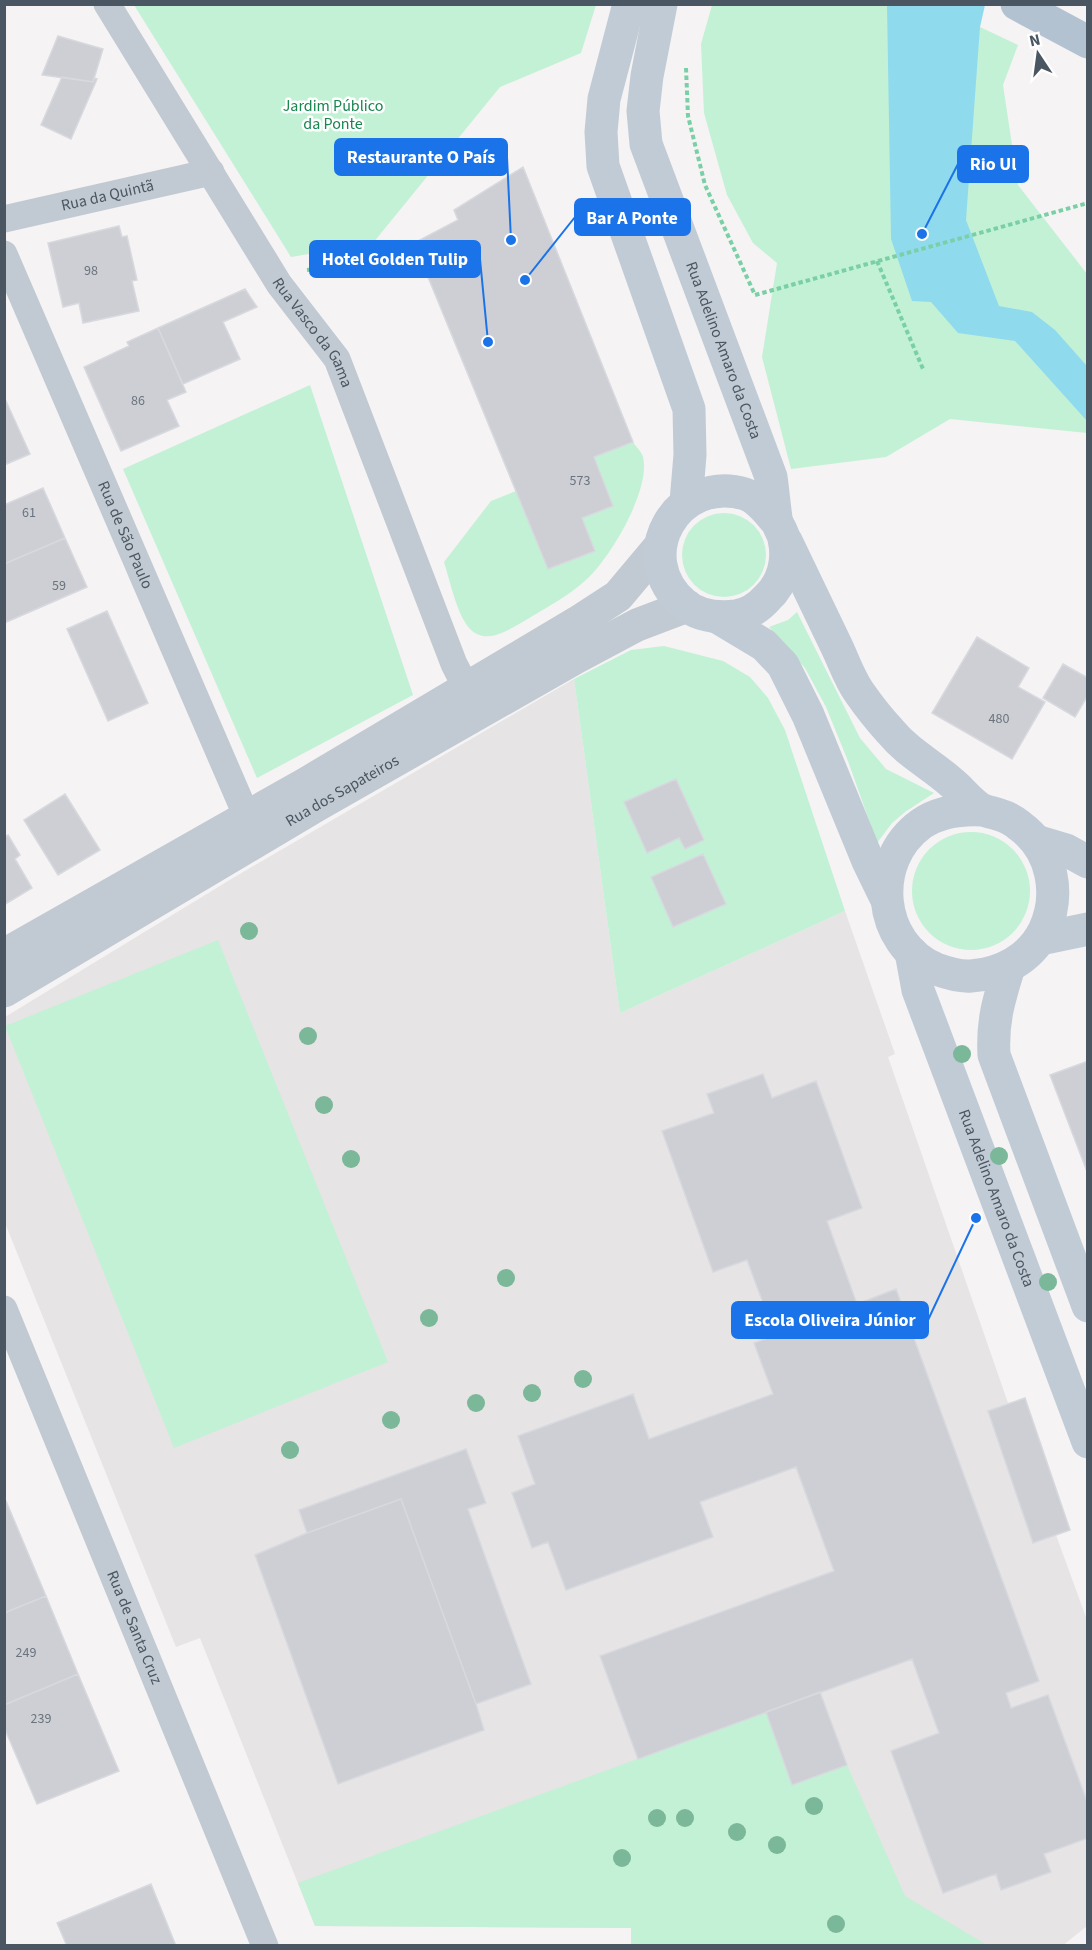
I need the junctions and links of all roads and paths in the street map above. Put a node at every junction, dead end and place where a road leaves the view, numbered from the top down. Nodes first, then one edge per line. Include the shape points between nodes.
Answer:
1 (107, 4) edge
2 (629, 4) edge
3 (661, 4) edge
4 (1029, 11) edge
5 (1088, 42) edge
6 (685, 56) dead end
7 (211, 172) junction
8 (1088, 204) edge
9 (4, 219) edge
10 (4, 254) edge
11 (378, 261) dead end
12 (877, 261) junction
13 (298, 273) dead end
14 (923, 369) dead end
15 (686, 502) junction
16 (780, 529) junction
17 (660, 546) junction
18 (687, 606) junction
19 (719, 618) junction
20 (467, 688) junction
21 (982, 810) junction
22 (247, 817) junction
23 (1036, 841) junction
24 (1088, 862) edge
25 (885, 896) junction
26 (1088, 929) edge
27 (1040, 939) junction
28 (911, 952) junction
29 (4, 955) edge
30 (1009, 967) junction
31 (4, 991) edge
32 (1088, 1306) edge
33 (4, 1309) edge
34 (1088, 1442) edge
35 (265, 1946) edge

1 - 7 street, Rua Vasco da Gama
2 - 15 main road via 604,99 603,166 689,409
3 - 16 main road, Rua Adelino Amaro da Costa via 643,111 646,144 771,477
4 - 5 main road
6 - 12 path via 688,116 705,185 755,295
7 - 9 street, Rua da Quintã
7 - 20 street, Rua Vasco da Gama via 279,284 337,359 454,664
8 - 12 path
10 - 22 street, Rua de São Paulo
11 - 13 path
12 - 14 path
15 - 16 main road, Rua Adelino Amaro da Costa via 706,494 747,495 762,505
15 - 17 main road, Rua Adelino Amaro da Costa via 665,529
16 - 19 main road, Rua Adelino Amaro da Costa via 786,556 783,575 773,593 758,607
16 - 21 main road, Rua Adelino Amaro da Costa via 858,690 910,753
17 - 18 main road, Rua Adelino Amaro da Costa via 665,580
17 - 20 street, Rua dos Sapateiros via 618,596
18 - 19 main road, Rua Adelino Amaro da Costa
18 - 31 street, Rua dos Sapateiros via 636,625 556,669
19 - 25 main road, Rua Adelino Amaro da Costa via 764,645 783,665
20 - 22 street, Rua dos Sapateiros
21 - 23 main road, Rua Adelino Amaro da Costa via 1002,815
21 - 25 main road, Rua Adelino Amaro da Costa via 940,814 906,838 894,856
22 - 29 street, Rua dos Sapateiros
23 - 24 main road
23 - 27 main road, Rua Adelino Amaro da Costa via 1047,858 1054,900
25 - 28 main road, Rua Adelino Amaro da Costa via 889,917
26 - 27 main road
27 - 30 main road, Rua Adelino Amaro da Costa
28 - 30 main road, Rua Adelino Amaro da Costa via 947,974 989,974
28 - 34 main road, Rua Adelino Amaro da Costa via 918,990
30 - 32 main road via 996,1008 994,1055
33 - 35 street, Rua de Santa Cruz

